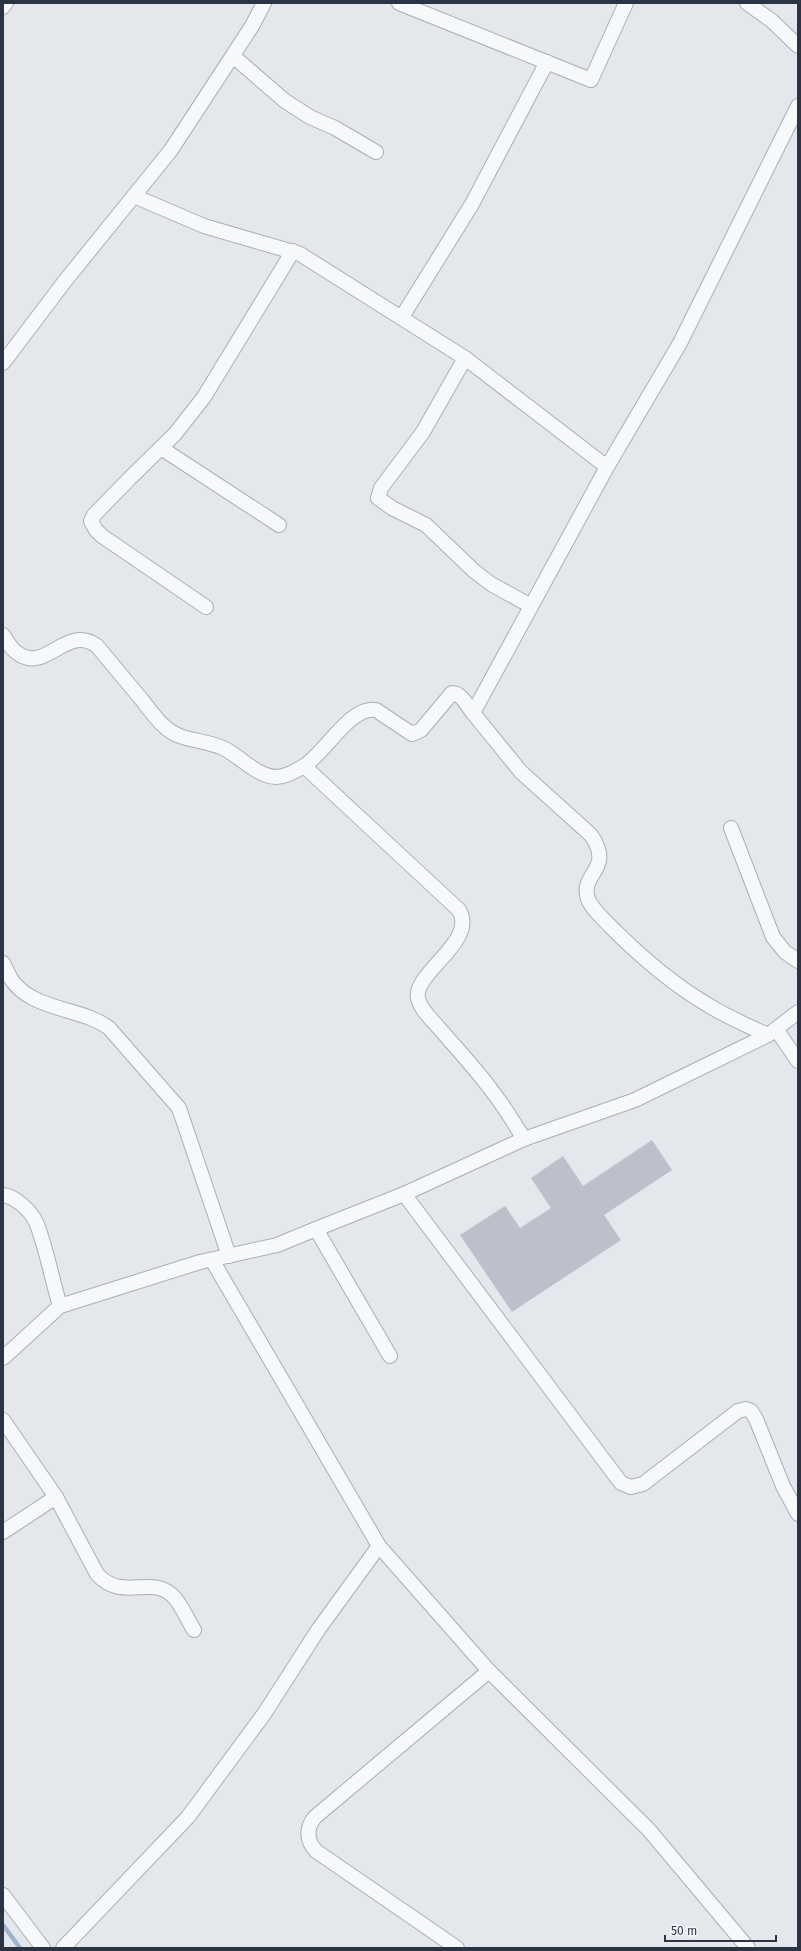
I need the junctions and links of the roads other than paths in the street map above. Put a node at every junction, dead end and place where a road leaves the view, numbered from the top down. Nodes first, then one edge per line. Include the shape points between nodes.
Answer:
1 (6, 3) edge
2 (264, 3) edge
3 (399, 3) edge
4 (626, 3) edge
5 (747, 3) edge
6 (3, 7) edge
7 (798, 46) edge
8 (233, 56) junction
9 (547, 62) junction
10 (798, 106) edge
11 (794, 122) edge
12 (376, 152) dead end
13 (134, 196) junction
14 (293, 251) junction
15 (402, 317) junction
16 (465, 358) junction
17 (3, 363) edge
18 (161, 448) junction
19 (607, 467) junction
20 (279, 525) dead end
21 (531, 606) junction
22 (206, 607) dead end
23 (3, 635) edge
24 (473, 714) junction
25 (304, 766) junction
26 (731, 828) dead end
27 (798, 962) edge
28 (3, 963) edge
29 (798, 1012) edge
30 (772, 1032) junction
31 (798, 1061) edge
32 (524, 1139) junction
33 (3, 1194) edge
34 (404, 1194) junction
35 (316, 1229) junction
36 (228, 1256) junction
37 (212, 1260) junction
38 (60, 1306) junction
39 (390, 1356) dead end
40 (3, 1358) edge
41 (3, 1420) edge
42 (56, 1497) junction
43 (798, 1514) edge
44 (3, 1532) edge
45 (379, 1546) junction
46 (194, 1630) dead end
47 (489, 1671) junction
48 (3, 1896) edge
49 (43, 1948) edge
50 (63, 1948) edge
51 (457, 1948) edge
52 (748, 1948) edge

1 - 6 street
2 - 8 street
3 - 9 street
4 - 9 street via 591,80
5 - 7 street
8 - 12 street via 285,101
8 - 13 street via 171,150
9 - 15 street via 472,204
10 - 11 street
11 - 19 street via 680,343
13 - 14 street via 204,226
13 - 17 street
14 - 15 street
14 - 18 street via 204,397 176,434
15 - 16 street
16 - 19 street
16 - 21 street via 423,432 381,488 378,498 381,502 426,525 474,571 491,584
18 - 20 street
18 - 22 street via 94,514 92,525 102,536
19 - 21 street
21 - 24 street
23 - 25 street via 16,652 33,658 43,657 74,640 89,641 98,646 164,727 182,738 211,743 231,752 263,774 276,777
24 - 25 street via 461,696 452,693 420,730 412,734 380,712 370,709 362,711 354,716 322,752
24 - 30 street via 521,772 591,835 599,846 600,857 586,890 588,900 596,911 633,948 691,994 722,1013
25 - 32 street via 462,915 458,936 453,946 420,986 418,999 429,1017 492,1090
26 - 27 street via 773,936 785,952
28 - 36 street via 12,980 30,995 49,1005 100,1022 108,1028 178,1108
29 - 30 street
30 - 31 street
30 - 32 street via 635,1100
32 - 34 street
33 - 38 street via 23,1206 35,1222
34 - 35 street
34 - 43 street via 621,1483 631,1487 643,1484 738,1411 746,1409 751,1411 756,1419 783,1486
35 - 36 street via 277,1245
35 - 39 street
36 - 37 street
37 - 38 street
37 - 45 street
38 - 40 street
41 - 42 street
42 - 44 street
42 - 46 street via 97,1574 104,1582 121,1588 149,1587 167,1592 173,1596
45 - 47 street
45 - 50 street via 318,1630 264,1714 188,1817
47 - 51 street via 308,1824 310,1845 316,1851
47 - 52 street via 649,1830
48 - 49 street

